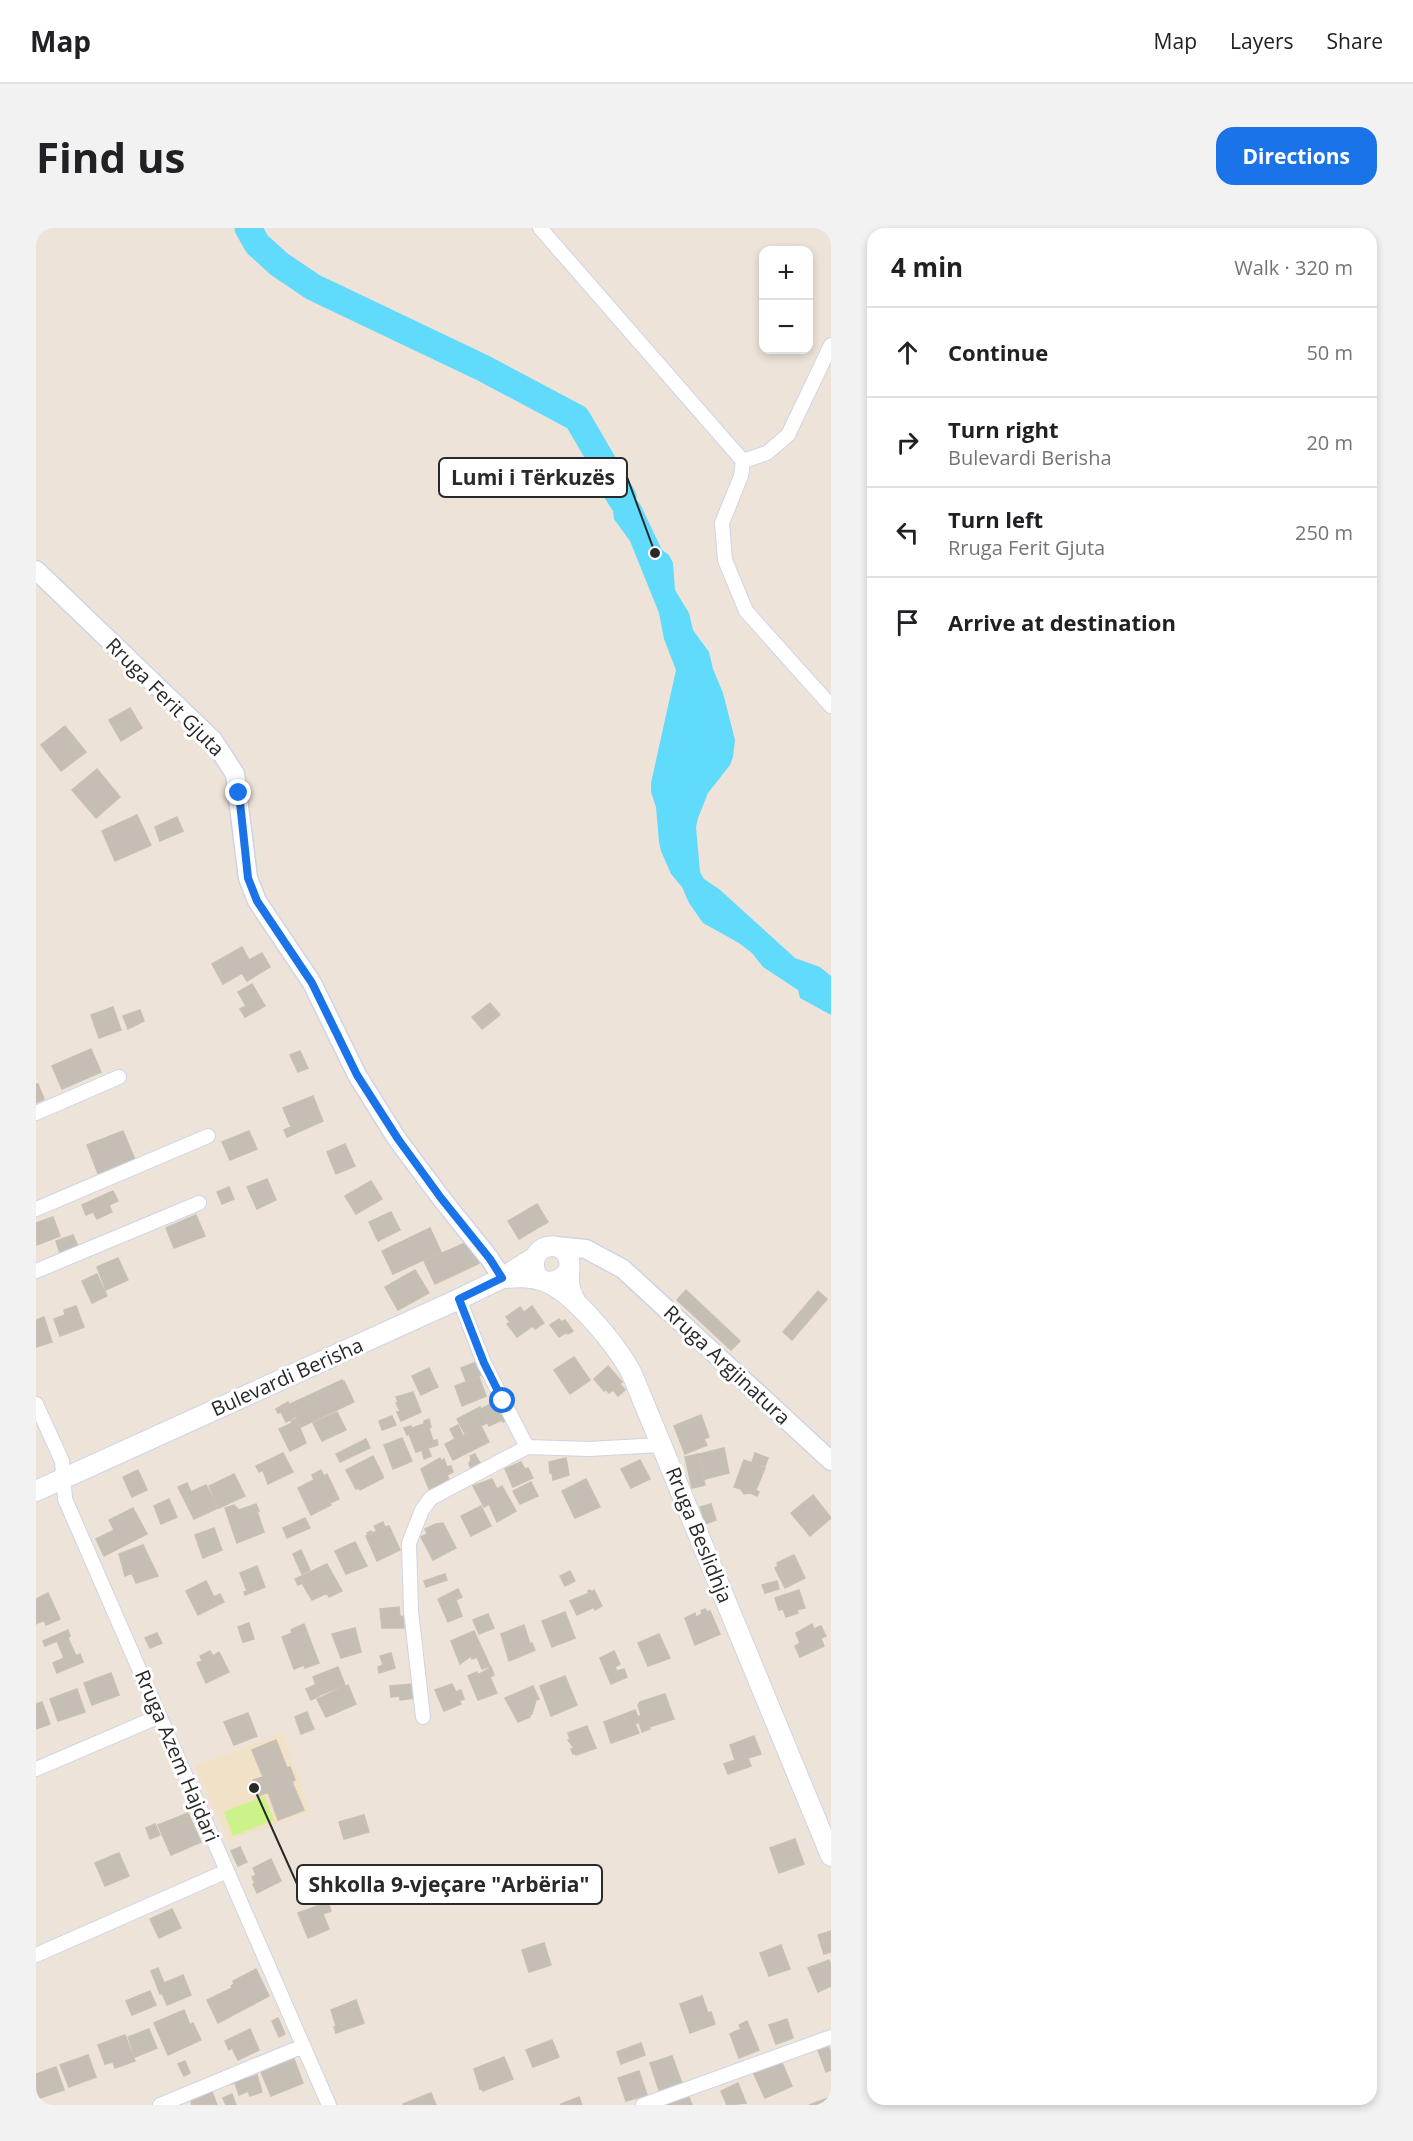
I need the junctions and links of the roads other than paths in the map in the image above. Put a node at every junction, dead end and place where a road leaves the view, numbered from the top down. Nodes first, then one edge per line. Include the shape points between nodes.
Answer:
1 (540, 228) edge
2 (831, 345) edge
3 (742, 461) junction
4 (36, 570) edge
5 (831, 706) edge
6 (119, 1077) dead end
7 (36, 1113) edge
8 (208, 1136) dead end
9 (199, 1203) dead end
10 (36, 1209) edge
11 (555, 1246) junction
12 (535, 1257) junction
13 (569, 1269) junction
14 (623, 1269) junction
15 (36, 1271) edge
16 (502, 1278) junction
17 (545, 1281) junction
18 (459, 1299) junction
19 (579, 1308) junction
20 (36, 1404) edge
21 (662, 1445) junction
22 (527, 1447) junction
23 (831, 1461) edge
24 (63, 1479) junction
25 (36, 1491) edge
26 (160, 1716) junction
27 (423, 1717) dead end
28 (36, 1769) edge
29 (831, 1856) edge
30 (227, 1870) junction
31 (36, 1955) edge
32 (831, 2037) edge
33 (303, 2046) junction
34 (160, 2105) edge
35 (329, 2105) edge
36 (643, 2105) edge

1 - 3 street
2 - 3 street via 788,435 767,453
3 - 5 street via 741,476 722,524 725,560 746,611
4 - 16 street, Rruga Ferit Gjuta via 226,757 235,774 248,878 257,901 312,983 357,1075 398,1139
6 - 7 street
8 - 10 street
9 - 15 street
11 - 12 main road via 543,1248
11 - 13 main road via 569,1257
11 - 14 street, Rruga Argjinatura via 586,1249
12 - 16 main road, Bulevardi Berisha
12 - 17 main road via 534,1268
13 - 14 street, Rruga Argjinatura via 587,1260
13 - 17 main road via 563,1279
13 - 19 main road via 569,1284
14 - 23 street, Rruga Argjinatura
16 - 17 main road, Rruga Beslidhja
16 - 18 main road, Bulevardi Berisha
17 - 19 main road, Rruga Beslidhja
18 - 22 street via 484,1363
18 - 24 main road, Bulevardi Berisha
19 - 21 main road, Rruga Beslidhja via 623,1357
20 - 24 street, Rruga Azem Hajdari via 62,1461
21 - 22 street
21 - 29 main road, Rruga Beslidhja
22 - 27 street via 431,1498 415,1524 410,1543 410,1581
24 - 25 main road, Bulevardi Berisha
24 - 26 street, Rruga Azem Hajdari via 64,1499
26 - 28 street
26 - 30 street, Rruga Azem Hajdari
30 - 31 street
30 - 33 street, Rruga Azem Hajdari
32 - 36 street
33 - 34 street
33 - 35 street, Rruga Azem Hajdari

